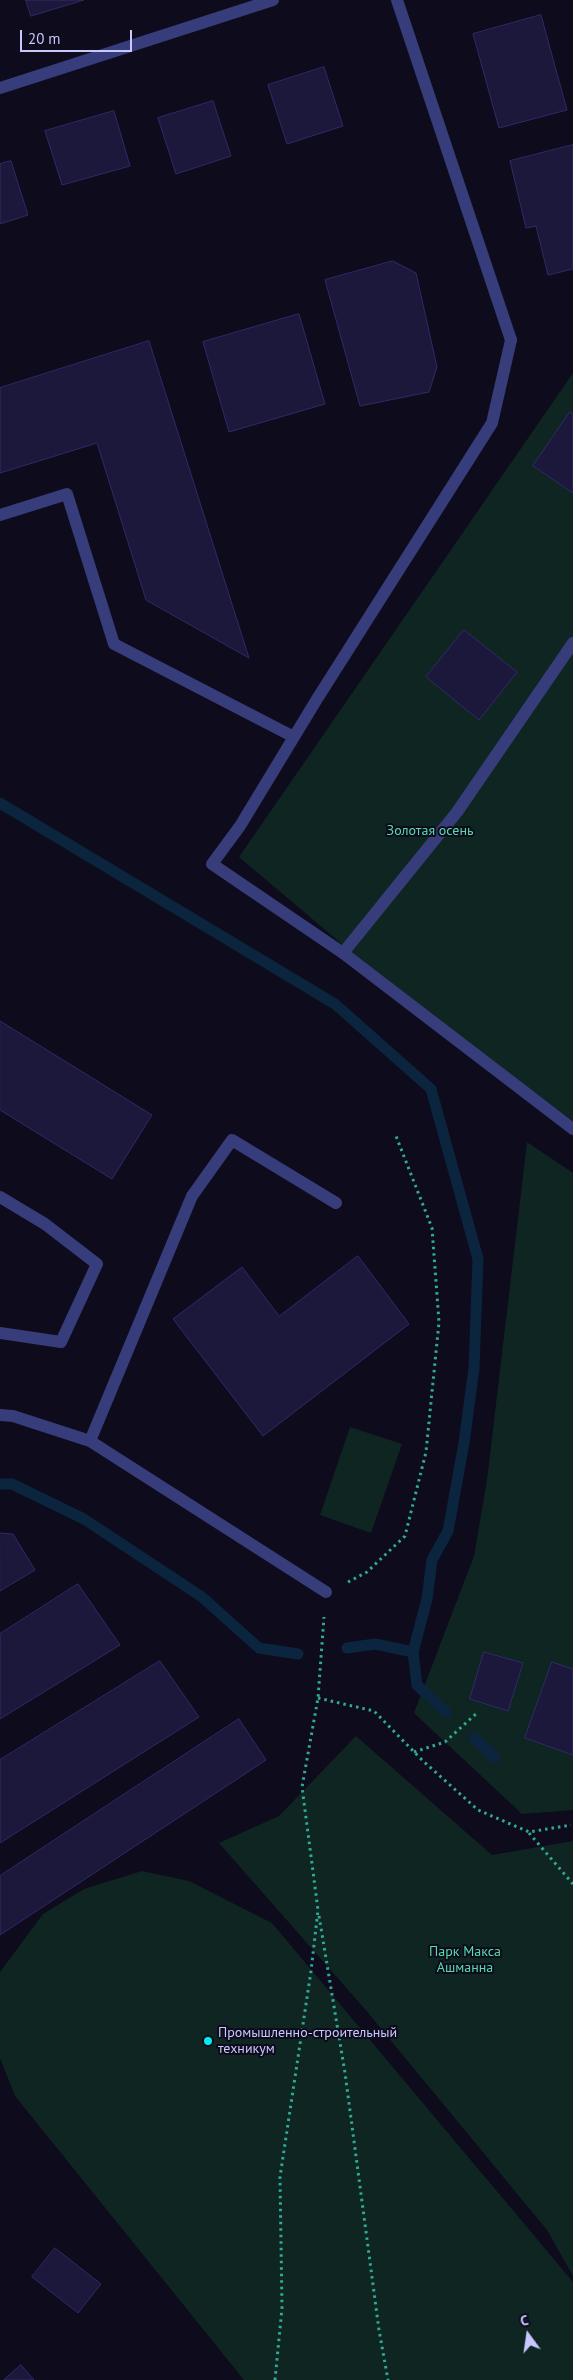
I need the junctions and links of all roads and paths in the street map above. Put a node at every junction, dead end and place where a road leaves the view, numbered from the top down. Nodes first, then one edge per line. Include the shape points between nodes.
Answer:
1 (273, 0) edge
2 (396, 0) edge
3 (0, 88) edge
4 (0, 515) edge
5 (573, 643) edge
6 (294, 737) junction
7 (343, 953) junction
8 (573, 1129) edge
9 (396, 1136) dead end
10 (0, 1197) edge
11 (336, 1203) dead end
12 (0, 1333) edge
13 (0, 1415) edge
14 (90, 1441) junction
15 (326, 1592) junction
16 (318, 1698) junction
17 (478, 1712) dead end
18 (414, 1752) junction
19 (572, 1825) dead end
20 (529, 1832) junction
21 (573, 1884) edge
22 (318, 1910) junction
23 (274, 2380) edge
24 (388, 2380) edge

1 - 3 street
2 - 6 street via 511,340 492,423
4 - 6 street via 67,494 114,644
5 - 7 street via 458,812
6 - 7 street via 240,826 212,864
7 - 8 street
9 - 15 path via 432,1228 439,1322 426,1452 405,1536 367,1572
10 - 12 street via 45,1224 97,1264 62,1342
11 - 14 street via 232,1140 192,1196
13 - 14 street via 13,1416
14 - 15 street
15 - 16 path
16 - 18 path via 374,1712
16 - 22 path via 302,1786
17 - 18 path via 445,1742
18 - 20 path via 478,1810
19 - 20 path
20 - 21 path
22 - 23 path via 280,2177 282,2308
22 - 24 path via 345,2073

